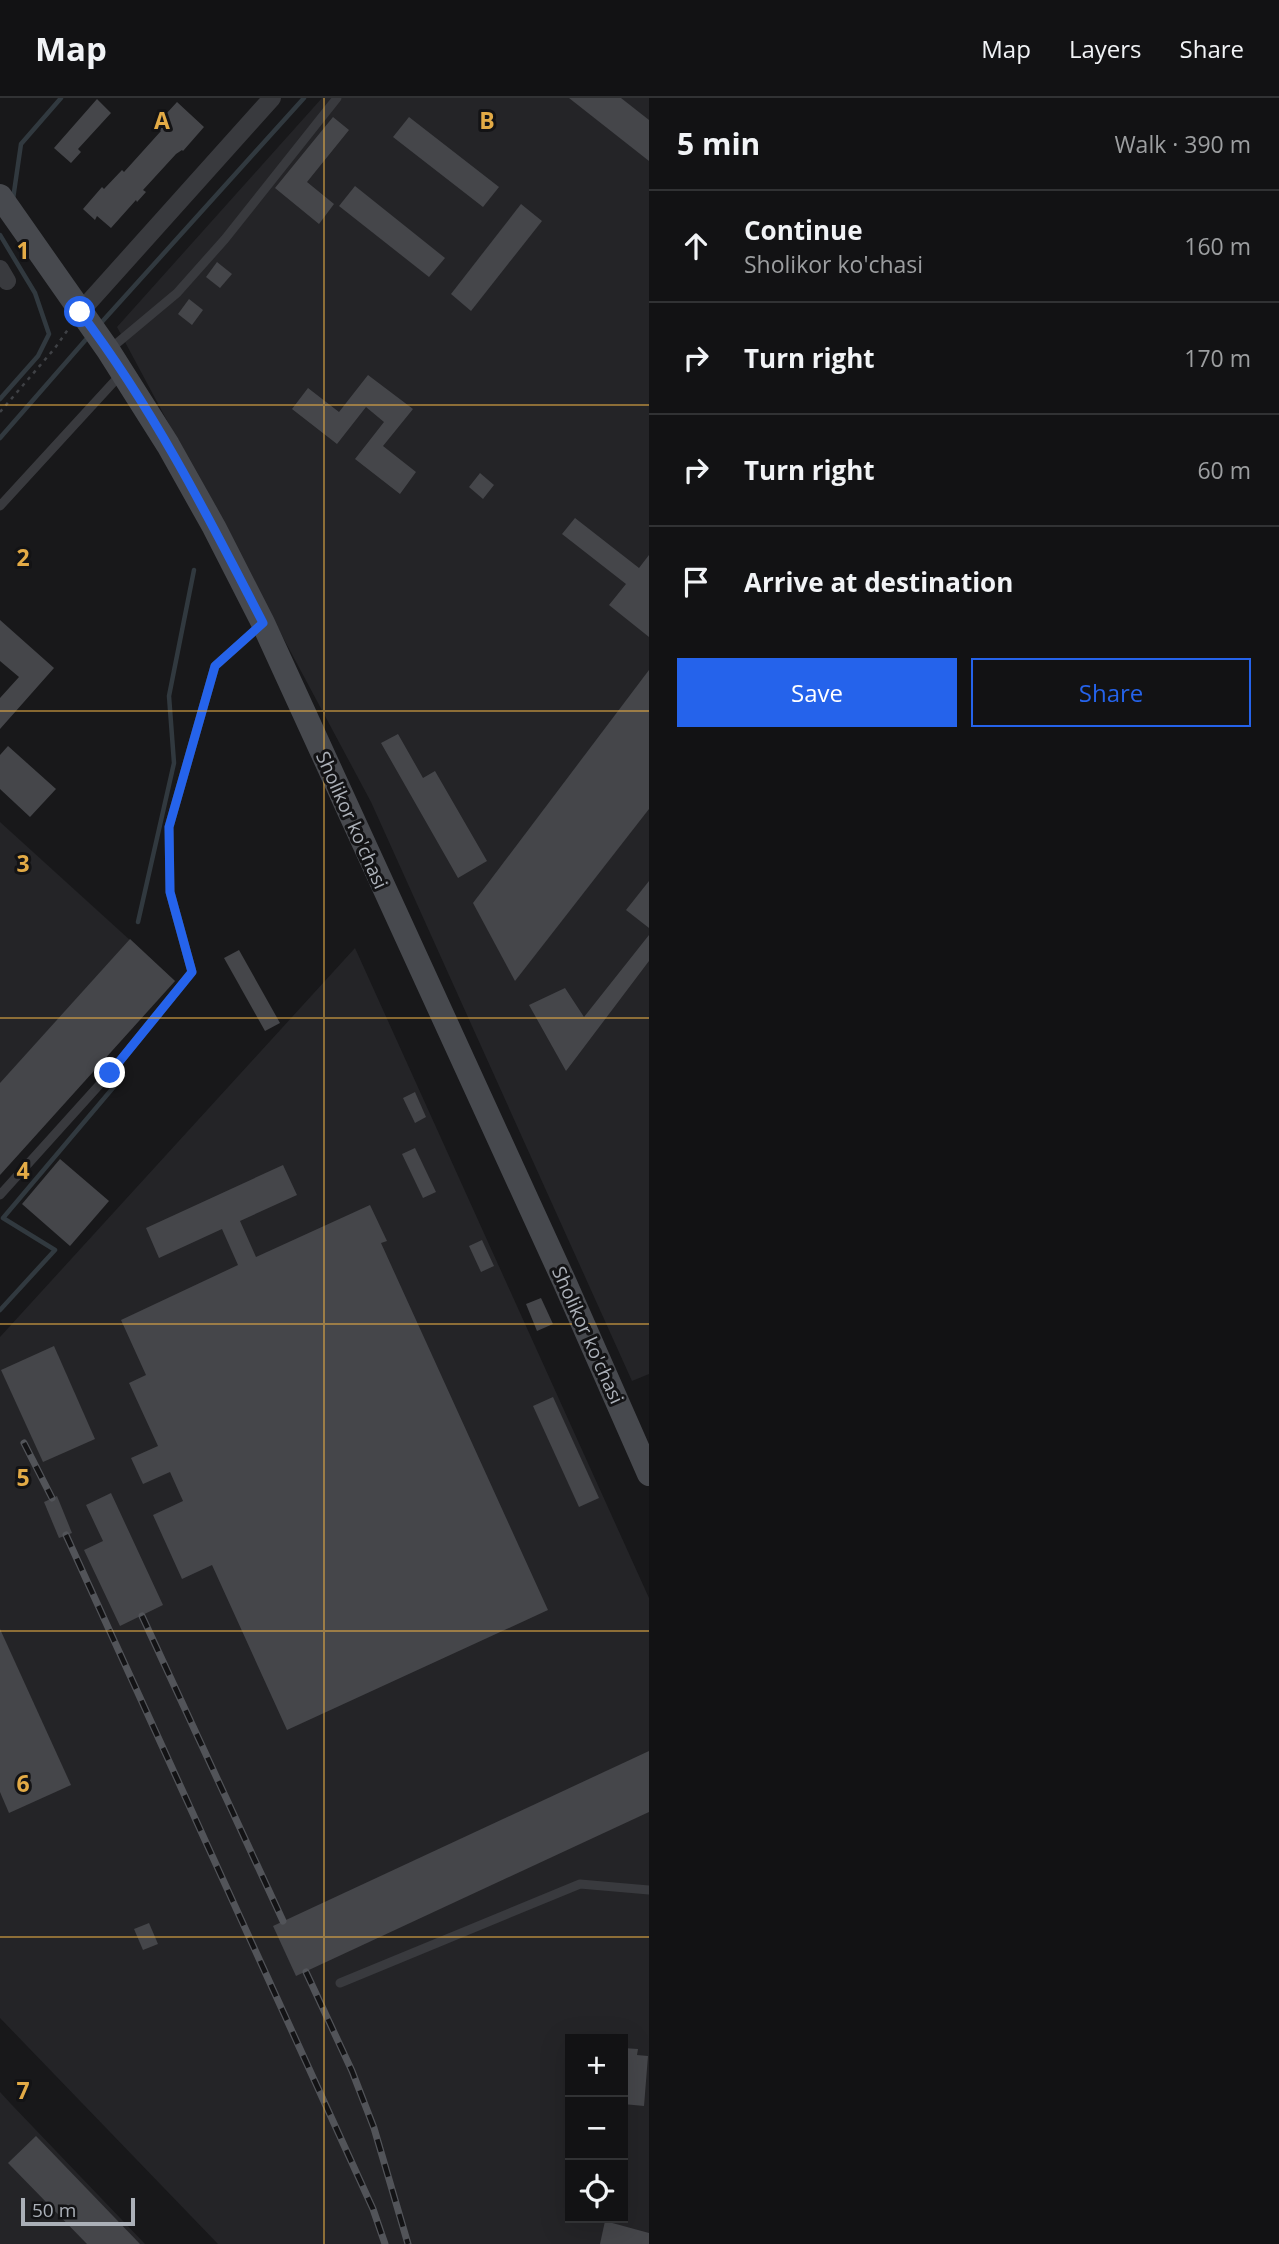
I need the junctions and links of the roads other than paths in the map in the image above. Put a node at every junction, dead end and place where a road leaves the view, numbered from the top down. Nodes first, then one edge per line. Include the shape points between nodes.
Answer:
1 (272, 98) edge
2 (337, 98) edge
3 (6, 205) edge
4 (94, 331) junction
5 (123, 371) junction
6 (0, 506) edge
7 (263, 623) junction
8 (0, 1195) edge
9 (649, 1474) edge
10 (649, 1891) edge
11 (340, 1983) dead end

1 - 4 street
2 - 4 lane via 177,293
3 - 4 street, Sholikor ko'chasi
4 - 5 street, Sholikor ko'chasi
5 - 6 lane
5 - 7 street, Sholikor ko'chasi via 208,515
7 - 8 lane via 215,666 169,827 170,892 192,972 110,1073
7 - 9 street, Sholikor ko'chasi
10 - 11 lane via 580,1884

